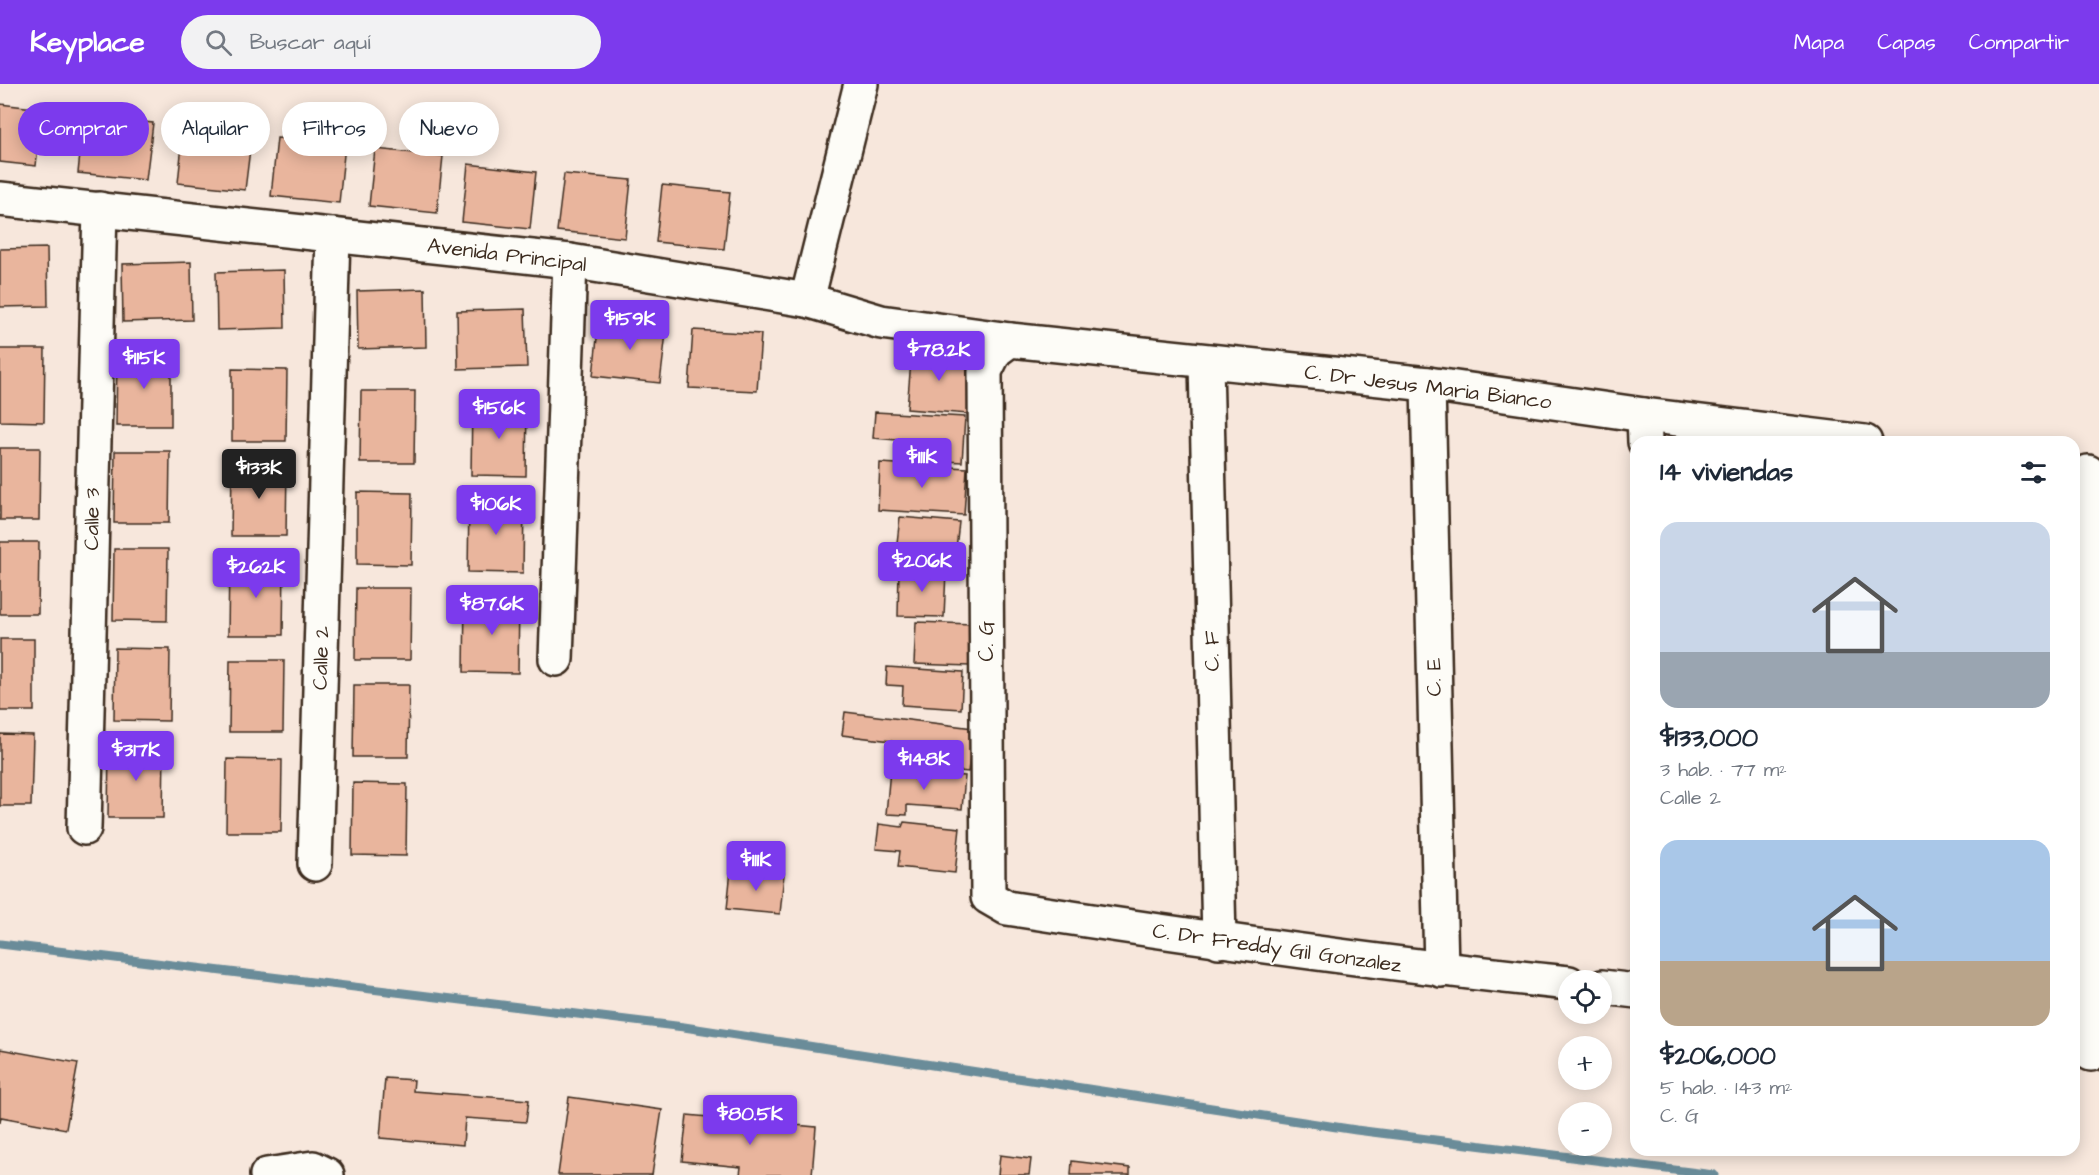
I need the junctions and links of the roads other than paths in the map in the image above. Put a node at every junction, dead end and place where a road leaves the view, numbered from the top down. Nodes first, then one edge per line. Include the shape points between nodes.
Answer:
1 (861, 84) edge
2 (0, 199) edge
3 (100, 209) junction
4 (333, 235) junction
5 (570, 261) junction
6 (807, 300) junction
7 (1002, 345) junction
8 (1206, 362) junction
9 (1428, 384) junction
10 (1644, 429) edge
11 (1763, 436) edge
12 (2087, 471) edge
13 (556, 659) dead end
14 (84, 828) dead end
15 (315, 864) dead end
16 (988, 897) joint
17 (1219, 941) junction
18 (1441, 970) junction
19 (1558, 982) edge
20 (1612, 988) edge
21 (1630, 990) edge
22 (2088, 1053) edge
23 (267, 1175) edge
24 (327, 1175) edge

1 - 6 street
2 - 3 street, Avenida Principal
3 - 4 street, Avenida Principal
3 - 14 street, Calle 3
4 - 5 street, Avenida Principal
4 - 15 street, Calle 2
5 - 6 street, Avenida Principal
5 - 13 street
6 - 7 street, Avenida Principal via 882,322
7 - 8 street, C. Dr Jesus Maria Bianco
7 - 16 street, C. G via 985,370
8 - 9 street, C. Dr Jesus Maria Bianco
8 - 17 street, C. F
9 - 10 street, C. Dr Jesus Maria Bianco
9 - 18 street, C. E
10 - 11 street, C. Dr Jesus Maria Bianco
12 - 22 street
16 - 17 street, C. Dr Freddy Gil Gonzalez via 1007,908
17 - 18 street, C. Dr Freddy Gil Gonzalez
18 - 19 street, C. Dr Freddy Gil Gonzalez
20 - 21 street
23 - 24 street via 313,1168

